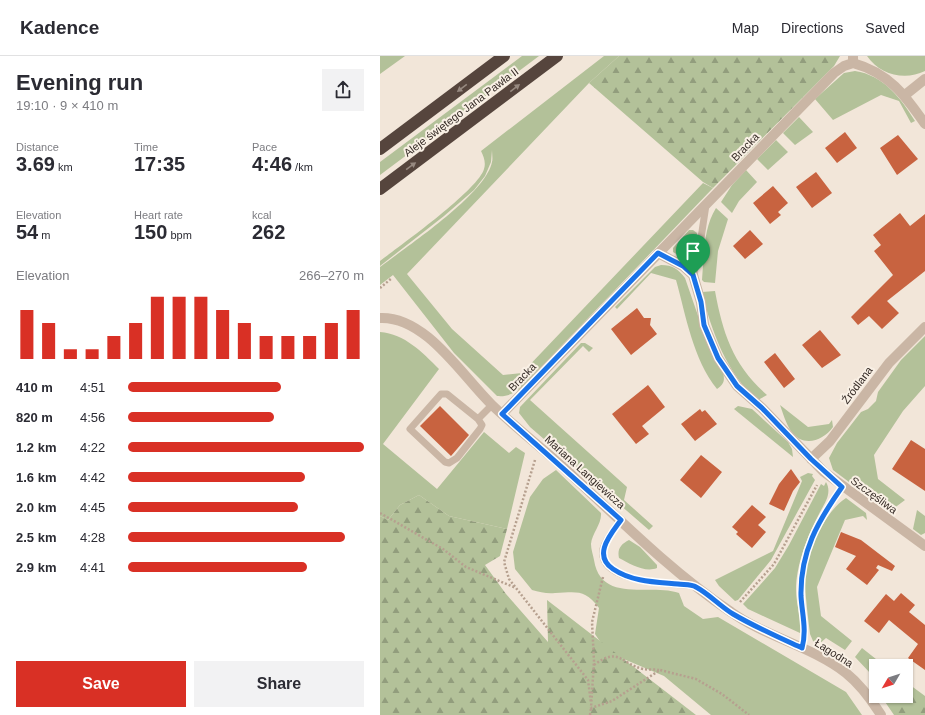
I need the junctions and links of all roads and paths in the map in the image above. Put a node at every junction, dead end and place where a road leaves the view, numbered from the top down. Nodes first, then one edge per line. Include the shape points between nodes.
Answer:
1 (504, 56) edge
2 (557, 56) edge
3 (853, 59) edge
4 (925, 79) edge
5 (905, 94) junction
6 (925, 124) edge
7 (380, 149) edge
8 (380, 189) edge
9 (706, 205) junction
10 (658, 253) junction
11 (693, 275) junction
12 (392, 278) dead end
13 (380, 288) edge
14 (380, 318) edge
15 (925, 327) edge
16 (492, 405) junction
17 (502, 414) junction
18 (478, 419) junction
19 (540, 446) junction
20 (811, 459) junction
21 (824, 472) junction
22 (842, 487) junction
23 (380, 513) edge
24 (621, 520) junction
25 (925, 546) edge
26 (609, 567) junction
27 (694, 586) junction
28 (516, 588) junction
29 (732, 613) junction
30 (783, 639) joint
31 (802, 648) junction
32 (594, 665) junction
33 (660, 670) junction
34 (591, 708) junction
35 (590, 715) edge
36 (750, 715) edge
37 (881, 715) edge

1 -> 7 highway, Aleje świętego Jana Pawła II
8 -> 2 highway, Aleje świętego Jana Pawła II
3 - 5 street via 884,77
3 - 9 street, Bracka via 834,74
4 - 5 street
5 - 6 street
9 - 10 street, Bracka
9 - 11 lane
10 - 11 street via 683,266
10 - 17 street, Bracka
11 - 20 street via 701,302 704,325 718,358 737,386
12 - 13 path
14 - 16 street, Mariana Langiewicza via 390,318 410,325 429,338
15 - 20 street, Źródlana via 889,363 830,441
16 - 17 street, Mariana Langiewicza
16 - 18 lane
17 - 19 street, Mariana Langiewicza
18 - 18 lane via 444,394 410,429 449,463 457,458 480,429 482,425
19 - 24 street, Mariana Langiewicza
19 - 28 path via 504,562 509,579
20 - 21 street, Szczęśliwa
21 - 22 street, Szczęśliwa
21 - 29 path via 774,564
22 - 25 street, Szczęśliwa
22 - 31 lane via 817,525 804,562 801,579 805,635
23 - 28 path via 443,549 466,567
24 - 26 lane via 603,550
24 - 27 street, Mariana Langiewicza
26 - 27 lane via 623,576 640,580
26 - 32 path via 603,578 592,622
27 - 29 street, Mariana Langiewicza
28 - 34 path via 588,680
29 - 30 street, Mariana Langiewicza
30 - 31 street, Łagodna
31 - 37 street, Łagodna via 845,673 861,687
32 - 33 path via 613,656 642,668
32 - 34 path
33 - 34 path via 612,701
33 - 36 path via 696,679
34 - 35 path

